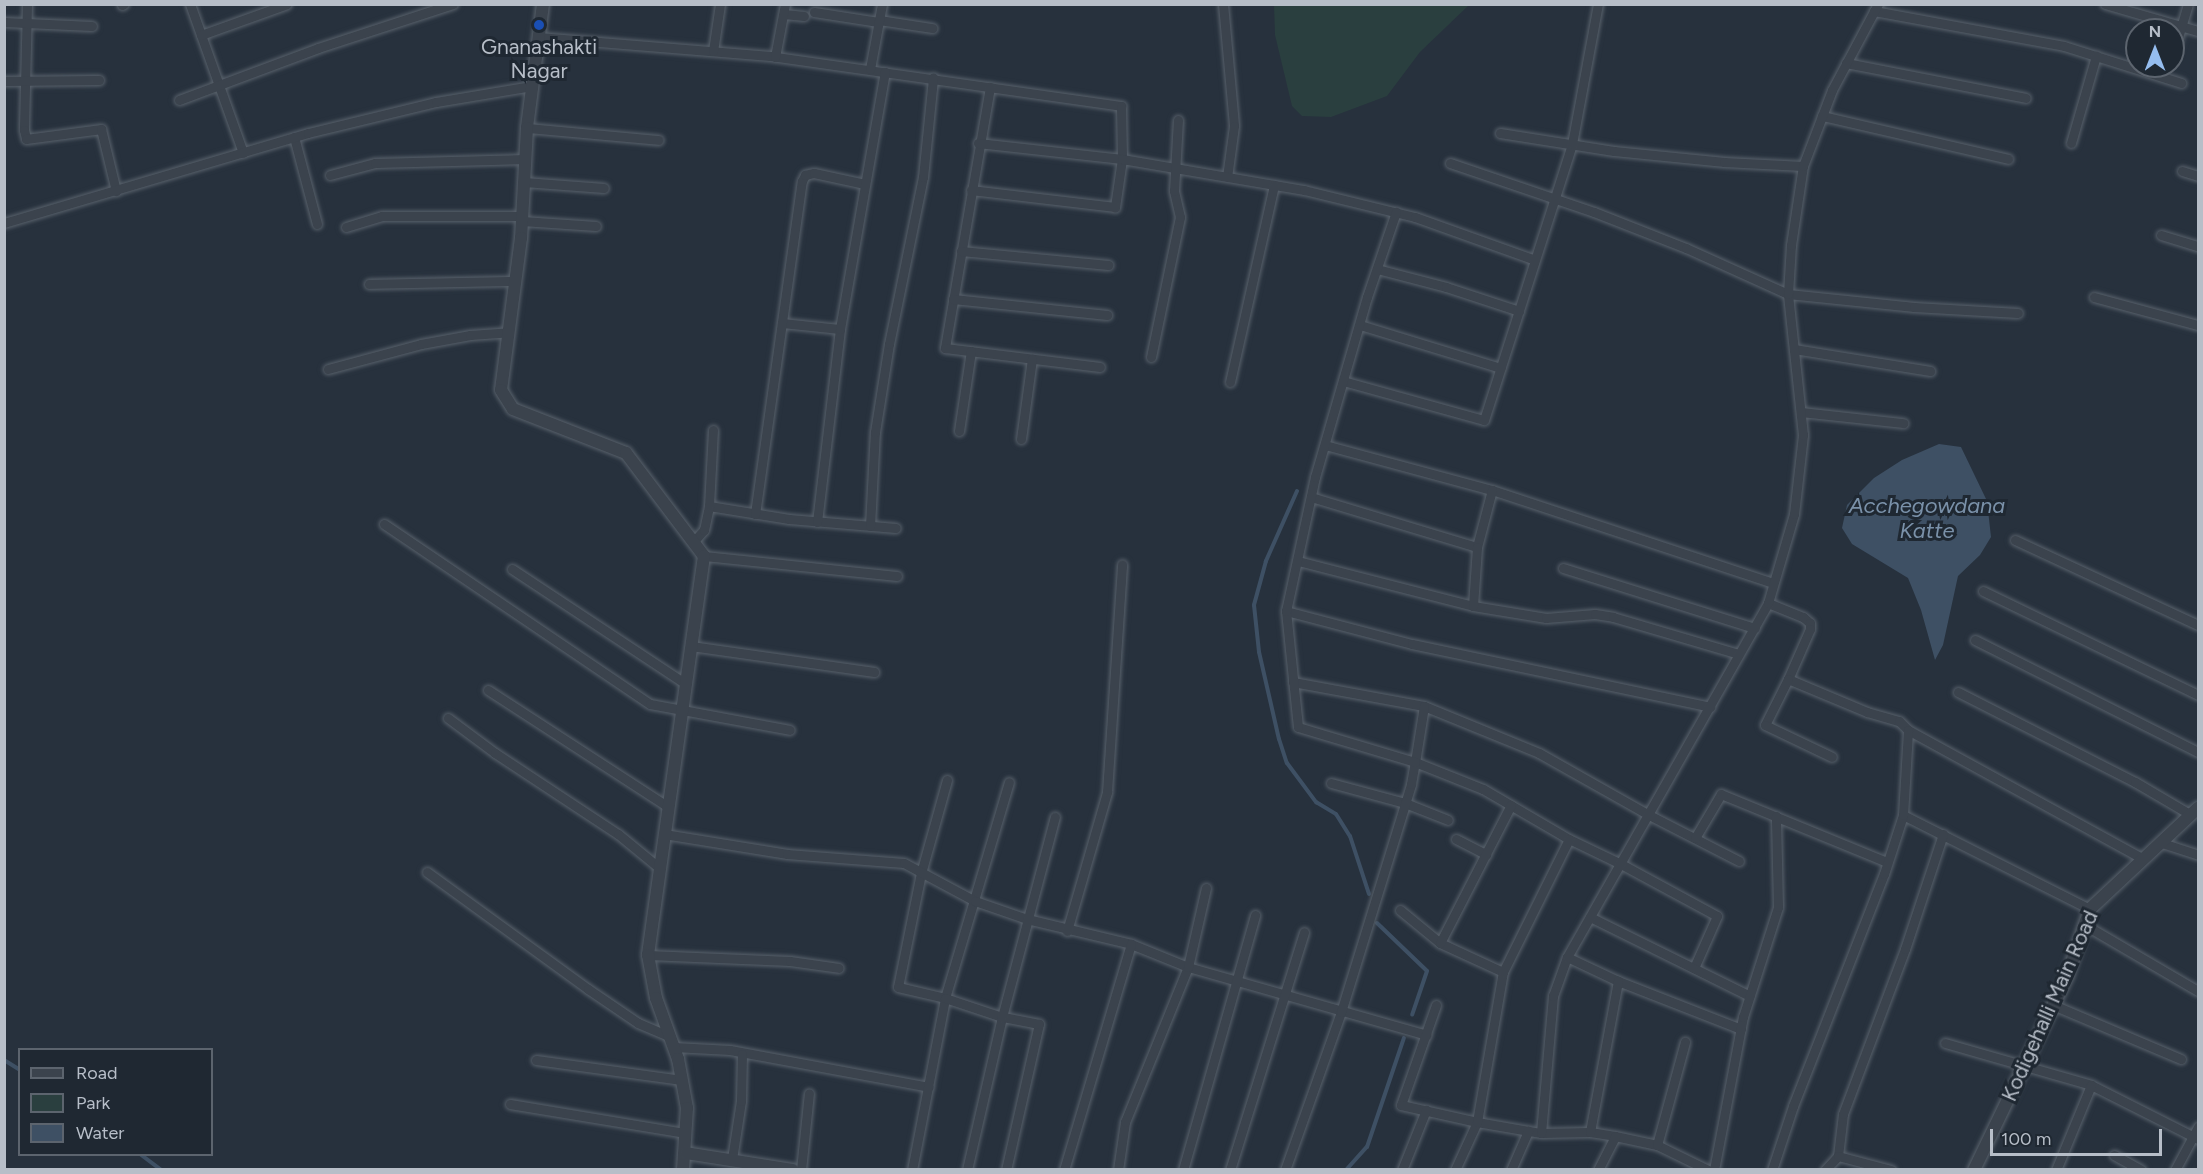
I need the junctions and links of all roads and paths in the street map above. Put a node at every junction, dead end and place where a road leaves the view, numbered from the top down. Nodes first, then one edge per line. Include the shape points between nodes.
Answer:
1 (27, 4) edge
2 (190, 4) edge
3 (286, 4) edge
4 (453, 4) edge
5 (543, 4) edge
6 (720, 4) edge
7 (882, 4) edge
8 (1223, 4) edge
9 (1598, 4) edge
10 (2105, 4) edge
11 (1876, 8) edge
12 (784, 9) edge
13 (814, 12) dead end
14 (804, 16) dead end
15 (2155, 18) edge
16 (27, 21) junction
17 (879, 21) junction
18 (4, 22) edge
19 (92, 26) dead end
20 (932, 27) dead end
21 (201, 35) junction
22 (538, 36) junction
23 (714, 51) junction
24 (2096, 56) junction
25 (775, 57) junction
26 (1846, 63) junction
27 (2125, 64) edge
28 (870, 69) junction
29 (885, 72) junction
30 (933, 78) junction
31 (2170, 78) edge
32 (99, 80) dead end
33 (4, 81) edge
34 (25, 81) junction
35 (2181, 83) dead end
36 (219, 85) junction
37 (532, 86) junction
38 (990, 87) junction
39 (2026, 98) dead end
40 (179, 100) dead end
41 (1821, 116) junction
42 (1178, 120) dead end
43 (527, 128) junction
44 (1500, 133) dead end
45 (294, 137) junction
46 (658, 140) dead end
47 (978, 143) junction
48 (2070, 143) dead end
49 (1572, 144) junction
50 (243, 153) junction
51 (525, 159) junction
52 (1122, 159) junction
53 (2008, 159) dead end
54 (1450, 163) dead end
55 (1803, 166) junction
56 (1175, 168) junction
57 (2182, 171) dead end
58 (330, 175) dead end
59 (2199, 176) edge
60 (1227, 177) junction
61 (524, 182) junction
62 (865, 184) junction
63 (1274, 185) junction
64 (604, 188) dead end
65 (971, 190) junction
66 (117, 191) junction
67 (1555, 199) junction
68 (1396, 212) junction
69 (522, 218) junction
70 (4, 223) edge
71 (317, 224) dead end
72 (596, 226) dead end
73 (346, 227) dead end
74 (2161, 235) dead end
75 (2199, 246) edge
76 (961, 251) junction
77 (1536, 260) junction
78 (1108, 265) dead end
79 (1377, 269) junction
80 (516, 281) junction
81 (369, 284) dead end
82 (1788, 294) junction
83 (2094, 297) dead end
84 (953, 299) junction
85 (1519, 312) junction
86 (2018, 313) dead end
87 (1107, 315) dead end
88 (782, 323) junction
89 (1359, 325) junction
90 (2199, 325) edge
91 (840, 329) junction
92 (509, 332) junction
93 (1794, 349) junction
94 (971, 351) junction
95 (1151, 357) dead end
96 (1032, 359) junction
97 (1100, 367) dead end
98 (1501, 368) junction
99 (328, 369) dead end
100 (1930, 371) dead end
101 (1343, 381) junction
102 (1230, 382) dead end
103 (1801, 412) junction
104 (1903, 423) dead end
105 (712, 430) dead end
106 (959, 431) dead end
107 (1021, 439) dead end
108 (1325, 445) junction
109 (1492, 490) junction
110 (1311, 497) junction
111 (709, 506) junction
112 (755, 514) junction
113 (817, 522) junction
114 (384, 524) dead end
115 (870, 526) junction
116 (896, 528) dead end
117 (2016, 540) dead end
118 (694, 542) junction
119 (1477, 547) junction
120 (704, 556) junction
121 (1298, 561) junction
122 (1122, 564) dead end
123 (1563, 568) dead end
124 (512, 569) dead end
125 (897, 576) dead end
126 (1773, 584) junction
127 (1983, 591) dead end
128 (1768, 603) junction
129 (1473, 606) junction
130 (1286, 611) junction
131 (2199, 625) edge
132 (1755, 628) junction
133 (1975, 640) dead end
134 (691, 646) junction
135 (1739, 654) junction
136 (873, 672) dead end
137 (1788, 679) junction
138 (1293, 682) junction
139 (686, 684) junction
140 (488, 690) dead end
141 (1958, 692) dead end
142 (2198, 692) edge
143 (1424, 706) junction
144 (1710, 707) junction
145 (683, 711) junction
146 (448, 718) dead end
147 (790, 730) dead end
148 (1908, 730) junction
149 (2199, 752) edge
150 (1832, 757) dead end
151 (1414, 762) junction
152 (947, 780) dead end
153 (1010, 782) dead end
154 (1331, 783) dead end
155 (1405, 803) junction
156 (1511, 805) junction
157 (668, 807) junction
158 (2195, 812) edge
159 (1903, 814) junction
160 (1649, 815) junction
161 (1776, 816) junction
162 (1055, 817) dead end
163 (1448, 820) dead end
164 (664, 834) junction
165 (1943, 834) junction
166 (1695, 838) junction
167 (1456, 839) dead end
168 (1569, 839) junction
169 (2162, 843) junction
170 (1486, 854) junction
171 (2199, 855) edge
172 (2144, 859) junction
173 (1739, 861) dead end
174 (1887, 862) junction
175 (1621, 864) junction
176 (658, 867) junction
177 (427, 872) dead end
178 (921, 873) junction
179 (1206, 888) dead end
180 (975, 901) junction
181 (2090, 909) junction
182 (1400, 910) dead end
183 (1255, 915) dead end
184 (1590, 917) junction
185 (1027, 919) junction
186 (2085, 925) junction
187 (1067, 931) junction
188 (1304, 932) dead end
189 (1440, 943) junction
190 (1131, 944) junction
191 (648, 955) junction
192 (1567, 957) junction
193 (1188, 967) junction
194 (838, 968) dead end
195 (1694, 968) junction
196 (1503, 972) junction
197 (1236, 979) junction
198 (1618, 981) junction
199 (2199, 991) edge
200 (1284, 995) junction
201 (1750, 996) junction
202 (945, 998) junction
203 (1436, 1005) dead end
204 (2053, 1005) junction
205 (1341, 1012) junction
206 (1002, 1017) junction
207 (1741, 1029) junction
208 (1426, 1035) junction
209 (671, 1041) junction
210 (1685, 1042) dead end
211 (1945, 1043) dead end
212 (742, 1054) junction
213 (2181, 1059) dead end
214 (536, 1060) dead end
215 (2026, 1067) junction
216 (682, 1080) junction
217 (2091, 1085) junction
218 (929, 1087) junction
219 (809, 1093) dead end
220 (510, 1104) dead end
221 (1426, 1110) junction
222 (1477, 1122) junction
223 (2199, 1127) edge
224 (1528, 1131) junction
225 (1590, 1132) junction
226 (686, 1133) junction
227 (1540, 1133) junction
228 (1616, 1136) junction
229 (2197, 1138) edge
230 (1657, 1145) junction
231 (686, 1153) junction
232 (2114, 1155) dead end
233 (1838, 1156) junction
234 (732, 1159) junction
235 (1868, 1166) edge
236 (683, 1170) edge
237 (793, 1170) edge
238 (801, 1170) edge
239 (912, 1170) edge
240 (967, 1170) edge
241 (1006, 1170) edge
242 (1064, 1170) edge
243 (1118, 1170) edge
244 (1183, 1170) edge
245 (1230, 1170) edge
246 (1286, 1170) edge
247 (1402, 1170) edge
248 (1455, 1170) edge
249 (1511, 1170) edge
250 (1598, 1170) edge
251 (1708, 1170) edge
252 (1714, 1170) edge
253 (1772, 1170) edge
254 (1825, 1170) edge
255 (1891, 1170) edge
256 (1974, 1170) edge
257 (2056, 1170) edge
258 (2141, 1170) edge
259 (2175, 1170) edge

1 - 16 street
2 - 21 street
3 - 21 street
4 - 36 street
5 - 22 street
6 - 23 street
7 - 17 street
8 - 60 street via 1233,126
9 - 49 street
10 - 15 street
11 - 24 street
11 - 26 street
12 - 14 street
12 - 25 street
13 - 17 street
16 - 18 street
16 - 19 street
16 - 34 street
17 - 20 street
17 - 28 street
21 - 36 street
22 - 23 street
22 - 37 street
23 - 25 street
24 - 27 street
24 - 48 street
25 - 28 street
26 - 39 street
26 - 41 street
28 - 29 street
29 - 30 street
29 - 62 street
30 - 38 street
30 - 115 street via 923,177 875,432
31 - 35 street
32 - 34 street
33 - 34 street
34 - 66 street via 26,139 101,129
36 - 40 street
36 - 50 street
37 - 43 street
37 - 45 street via 436,102
38 - 47 street
38 - 52 street via 1121,106
41 - 53 street
41 - 55 street
42 - 56 street
43 - 46 street
43 - 51 street
44 - 49 street
45 - 50 street
45 - 71 street
47 - 52 street
47 - 65 street
49 - 55 street via 1724,162
49 - 67 street
50 - 66 street
51 - 58 street via 375,163
51 - 61 street
52 - 56 street
52 - 65 street via 1115,207
54 - 67 street
55 - 82 street
56 - 60 street
56 - 95 street via 1174,191 1180,217
57 - 59 street
60 - 63 street
61 - 64 street
61 - 69 street
62 - 88 street via 814,173 805,175
62 - 91 street
63 - 68 street
63 - 102 street
65 - 76 street
66 - 70 street
67 - 77 street
67 - 82 street via 1686,248
68 - 77 street
68 - 79 street
69 - 72 street
69 - 73 street via 382,216
69 - 80 street
74 - 75 street
76 - 78 street
76 - 84 street
77 - 85 street
79 - 85 street
79 - 89 street
80 - 81 street
80 - 92 street
82 - 86 street
82 - 93 street
83 - 90 street
84 - 87 street
84 - 94 street via 945,348
85 - 98 street
88 - 91 street
88 - 112 street
89 - 98 street
89 - 101 street
91 - 113 street
92 - 99 street via 421,344
92 - 118 street via 501,390 513,409 626,453
93 - 100 street
93 - 103 street
94 - 96 street
94 - 106 street
96 - 97 street
96 - 107 street
98 - 101 street via 1484,420
101 - 108 street
103 - 104 street
103 - 126 street via 1803,435 1794,514
105 - 111 street
108 - 109 street
108 - 110 street
109 - 119 street
109 - 126 street
110 - 119 street
110 - 121 street
111 - 112 street
111 - 118 street via 704,530
112 - 113 street
113 - 115 street
114 - 145 street via 650,704
115 - 116 street
117 - 131 street
118 - 120 street
119 - 129 street
120 - 125 street
120 - 134 street
121 - 129 street
121 - 130 street
122 - 187 street via 1107,792
123 - 132 street
124 - 139 street
126 - 128 street
127 - 142 street
128 - 132 street
128 - 137 street via 1810,623
129 - 135 street via 1546,618 1595,614
130 - 138 street
130 - 144 street via 1412,644
132 - 135 street
133 - 149 street
134 - 136 street
134 - 139 street
135 - 144 street
137 - 148 street via 1899,722
137 - 150 street via 1765,725
138 - 143 street
138 - 151 street via 1298,727
139 - 145 street
140 - 157 street
141 - 158 street
143 - 151 street
143 - 160 street via 1539,753
144 - 160 street
145 - 147 street
145 - 157 street
146 - 176 street via 618,834
148 - 159 street
148 - 172 street
151 - 155 street
151 - 156 street via 1484,789
152 - 178 street
153 - 180 street
154 - 155 street
155 - 163 street
155 - 205 street
156 - 168 street
156 - 170 street
157 - 164 street
158 - 169 street, Kodigehalli Main Road
159 - 165 street
159 - 174 street
160 - 166 street
160 - 175 street
161 - 166 street via 1721,794
161 - 174 street
161 - 201 street via 1778,908
162 - 185 street
164 - 176 street
164 - 178 street via 787,854 904,863
165 - 181 street
165 - 233 street via 1843,1114
166 - 173 street
167 - 170 street
168 - 175 street
168 - 196 street
169 - 171 street
169 - 172 street, Kodigehalli Main Road
170 - 189 street
172 - 181 street, Kodigehalli Main Road
174 - 253 street
175 - 184 street
175 - 195 street via 1717,916
176 - 191 street
177 - 209 street via 588,989
178 - 180 street
178 - 202 street via 898,987
179 - 193 street
180 - 185 street
180 - 202 street
181 - 186 street, Kodigehalli Main Road
182 - 189 street
183 - 197 street
184 - 192 street
184 - 195 street
185 - 187 street
185 - 206 street
186 - 199 street
186 - 204 street, Kodigehalli Main Road
187 - 190 street
188 - 200 street
189 - 196 street
190 - 193 street
190 - 242 street
191 - 194 street via 790,961
191 - 209 street via 656,998
192 - 198 street
192 - 227 street via 1553,996
193 - 197 street
193 - 243 street via 1125,1122
195 - 201 street
196 - 222 street
197 - 200 street
197 - 244 street
198 - 207 street
198 - 225 street
200 - 205 street
200 - 245 street
201 - 207 street
202 - 206 street
202 - 218 street
203 - 208 street
204 - 213 street
204 - 215 street, Kodigehalli Main Road
205 - 208 street
205 - 246 street
206 - 240 street
206 - 241 street via 1039,1024
207 - 252 street
208 - 221 street via 1401,1105
209 - 212 street
209 - 216 street
210 - 230 street
211 - 215 street
212 - 218 street via 812,1063
212 - 234 street via 741,1101
214 - 216 street
215 - 217 street
215 - 256 street, Kodigehalli Main Road
216 - 226 street
217 - 229 street
217 - 257 street
218 - 239 street
219 - 238 street
220 - 226 street
221 - 222 street
221 - 247 street
222 - 224 street
222 - 248 street
223 - 229 street
224 - 227 street
224 - 249 street
225 - 227 street
225 - 228 street
226 - 231 street
228 - 230 street
228 - 250 street
229 - 259 street
230 - 251 street
231 - 234 street
231 - 236 street
232 - 258 street
233 - 235 street
233 - 254 street
234 - 237 street
235 - 255 street

